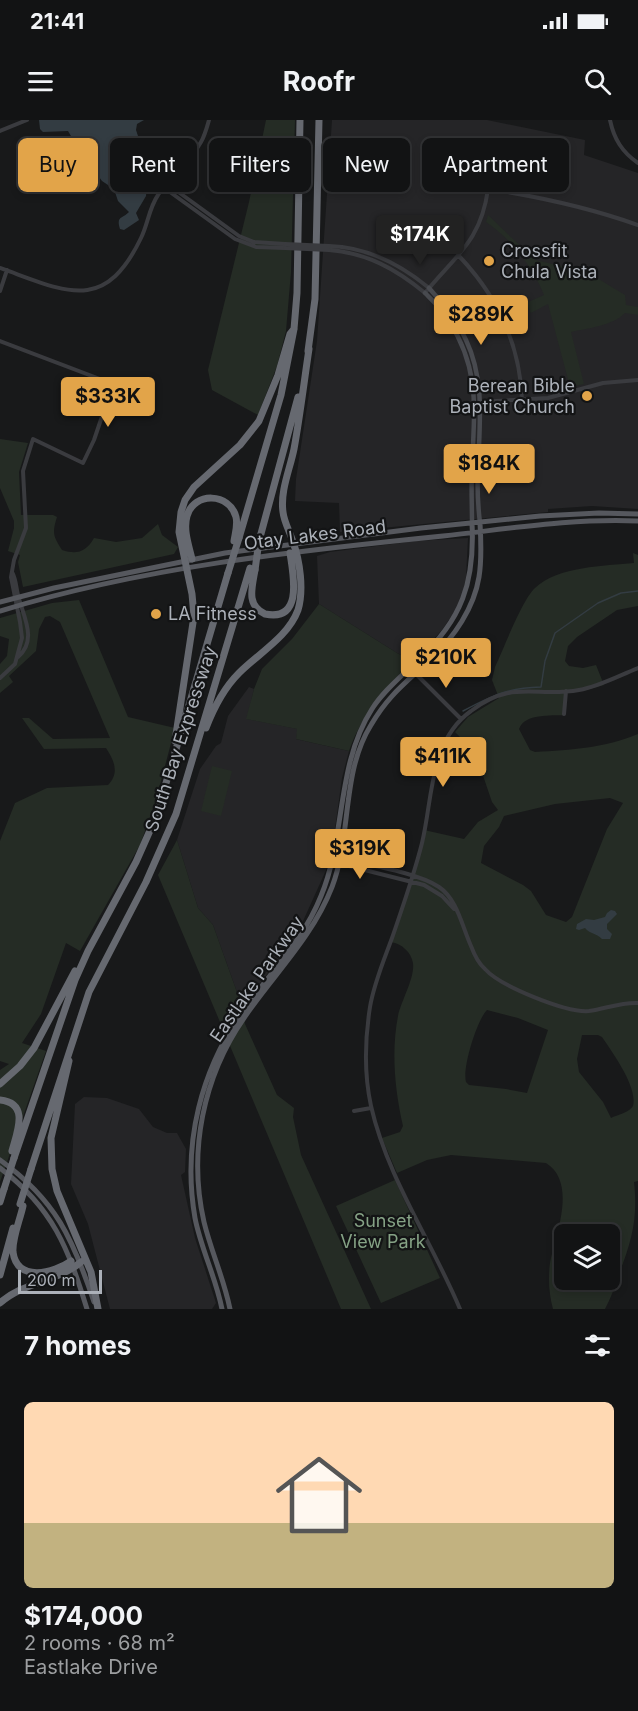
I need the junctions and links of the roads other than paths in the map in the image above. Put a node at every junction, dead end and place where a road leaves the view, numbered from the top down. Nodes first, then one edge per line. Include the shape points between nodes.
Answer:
1 (27, 120) edge
2 (209, 120) edge
3 (300, 120) edge
4 (319, 120) edge
5 (610, 120) edge
6 (0, 131) edge
7 (197, 148) edge
8 (638, 163) edge
9 (161, 192) edge
10 (175, 192) edge
11 (488, 192) edge
12 (503, 192) edge
13 (638, 225) edge
14 (459, 256) junction
15 (0, 267) edge
16 (7, 270) junction
17 (427, 290) junction
18 (0, 291) edge
19 (294, 329) junction
20 (0, 341) edge
21 (309, 349) junction
22 (638, 380) edge
23 (522, 400) junction
24 (478, 402) junction
25 (638, 513) edge
26 (638, 521) edge
27 (472, 523) junction
28 (480, 523) junction
29 (480, 531) junction
30 (473, 532) junction
31 (237, 539) junction
32 (294, 550) junction
33 (188, 562) junction
34 (252, 569) junction
35 (468, 585) junction
36 (16, 598) junction
37 (0, 602) edge
38 (19, 605) junction
39 (0, 611) edge
40 (458, 626) junction
41 (410, 668) junction
42 (638, 668) edge
43 (415, 674) junction
44 (0, 678) edge
45 (566, 691) junction
46 (564, 714) dead end
47 (461, 719) junction
48 (351, 754) junction
49 (193, 760) junction
50 (353, 767) junction
51 (169, 774) junction
52 (336, 860) junction
53 (413, 879) junction
54 (88, 951) junction
55 (267, 985) junction
56 (89, 992) junction
57 (638, 1003) edge
58 (0, 1084) edge
59 (0, 1100) edge
60 (371, 1108) junction
61 (354, 1111) dead end
62 (12, 1157) junction
63 (0, 1160) edge
64 (0, 1168) edge
65 (0, 1202) edge
66 (21, 1205) junction
67 (81, 1263) junction
68 (72, 1265) junction
69 (0, 1275) edge
70 (0, 1303) edge
71 (87, 1309) edge
72 (97, 1309) edge
73 (222, 1309) edge
74 (230, 1309) edge
75 (460, 1309) edge

1 - 6 street
2 - 7 street
3 - 19 highway
4 - 21 highway via 315,299
5 - 8 street via 621,148
9 - 16 street via 134,251 118,274 103,286 72,291
10 - 17 street, bridge via 243,238 285,246 350,248 396,264
11 - 14 street via 480,223
12 - 13 street via 586,209
14 - 17 street
14 - 23 street via 490,294 506,323 518,363
15 - 16 street
16 - 18 street
17 - 24 main road, Eastlake Parkway via 455,320 466,340 476,369
19 - 31 highway via 281,396
19 - 33 highway via 256,425 240,446 194,487 184,503 179,528
20 - 36 street via 113,384 83,463 33,439 23,471 25,532 12,572
21 - 32 highway via 282,504
21 - 34 highway, bridge
22 - 23 street
23 - 24 street
24 - 27 main road, Eastlake Parkway
24 - 28 main road, Eastlake Parkway
25 - 28 main road, Otay Lakes Road via 571,514
26 - 29 main road, Otay Lakes Road via 571,521
27 - 28 main road, Otay Lakes Road
27 - 30 main road, Eastlake Parkway
27 - 32 main road, Otay Lakes Road
28 - 29 main road, Eastlake Parkway
29 - 30 main road, Otay Lakes Road
29 - 40 main road, Eastlake Parkway via 479,577
30 - 32 main road, Otay Lakes Road
30 - 35 main road, Eastlake Parkway
31 - 33 highway via 237,522 231,507 217,499 201,500 187,518
31 - 51 highway, South Bay Expressway, bridge
32 - 33 main road, Otay Lakes Road
32 - 33 main road, Otay Lakes Road via 225,553
32 - 34 highway via 294,596 281,614 266,614 253,604
32 - 49 highway via 301,591 295,616 284,633 225,689
33 - 36 main road, Otay Lakes Road
33 - 38 main road, Otay Lakes Road
33 - 51 highway via 193,622
34 - 49 highway, South Bay Expressway
35 - 40 main road via 471,591
35 - 41 main road, Eastlake Parkway via 451,624
36 - 37 main road, Otay Lakes Road
36 - 38 street
38 - 39 main road, Otay Lakes Road
38 - 44 street via 22,630 18,658
40 - 43 main road, Eastlake Parkway
41 - 43 street
41 - 48 main road, Eastlake Parkway via 371,710
42 - 45 street via 594,687
43 - 47 street
43 - 50 main road, Eastlake Parkway via 379,712
45 - 46 street
45 - 47 street via 504,693
47 - 53 street via 445,741 436,766
48 - 50 main road
48 - 52 main road, Eastlake Parkway
49 - 56 highway, South Bay Expressway via 159,855
50 - 52 main road, Eastlake Parkway
51 - 54 highway, South Bay Expressway via 142,851
52 - 53 street
52 - 55 main road, Eastlake Parkway via 333,885 316,921 297,951
53 - 57 street via 434,890 456,912 478,961 501,981 573,1010
53 - 60 street via 370,1006 366,1065
54 - 58 highway via 34,1048
54 - 62 highway, South Bay Expressway
55 - 73 main road, Eastlake Parkway via 245,1009 221,1047 202,1093 195,1127 191,1179 196,1219
55 - 74 main road, Eastlake Parkway via 220,1059 200,1130 200,1203
56 - 66 highway, South Bay Expressway, bridge
56 - 72 highway via 65,1075 50,1152 55,1185 85,1255
59 - 62 highway via 13,1104 19,1114
60 - 61 street
60 - 75 street via 387,1155
62 - 65 highway, South Bay Expressway, bridge
63 - 67 main road via 46,1201 67,1231
64 - 68 main road via 40,1206 60,1235
66 - 68 highway via 13,1249 20,1266 40,1273
66 - 69 highway, South Bay Expressway
67 - 68 highway
67 - 72 main road
68 - 70 highway
68 - 71 main road

